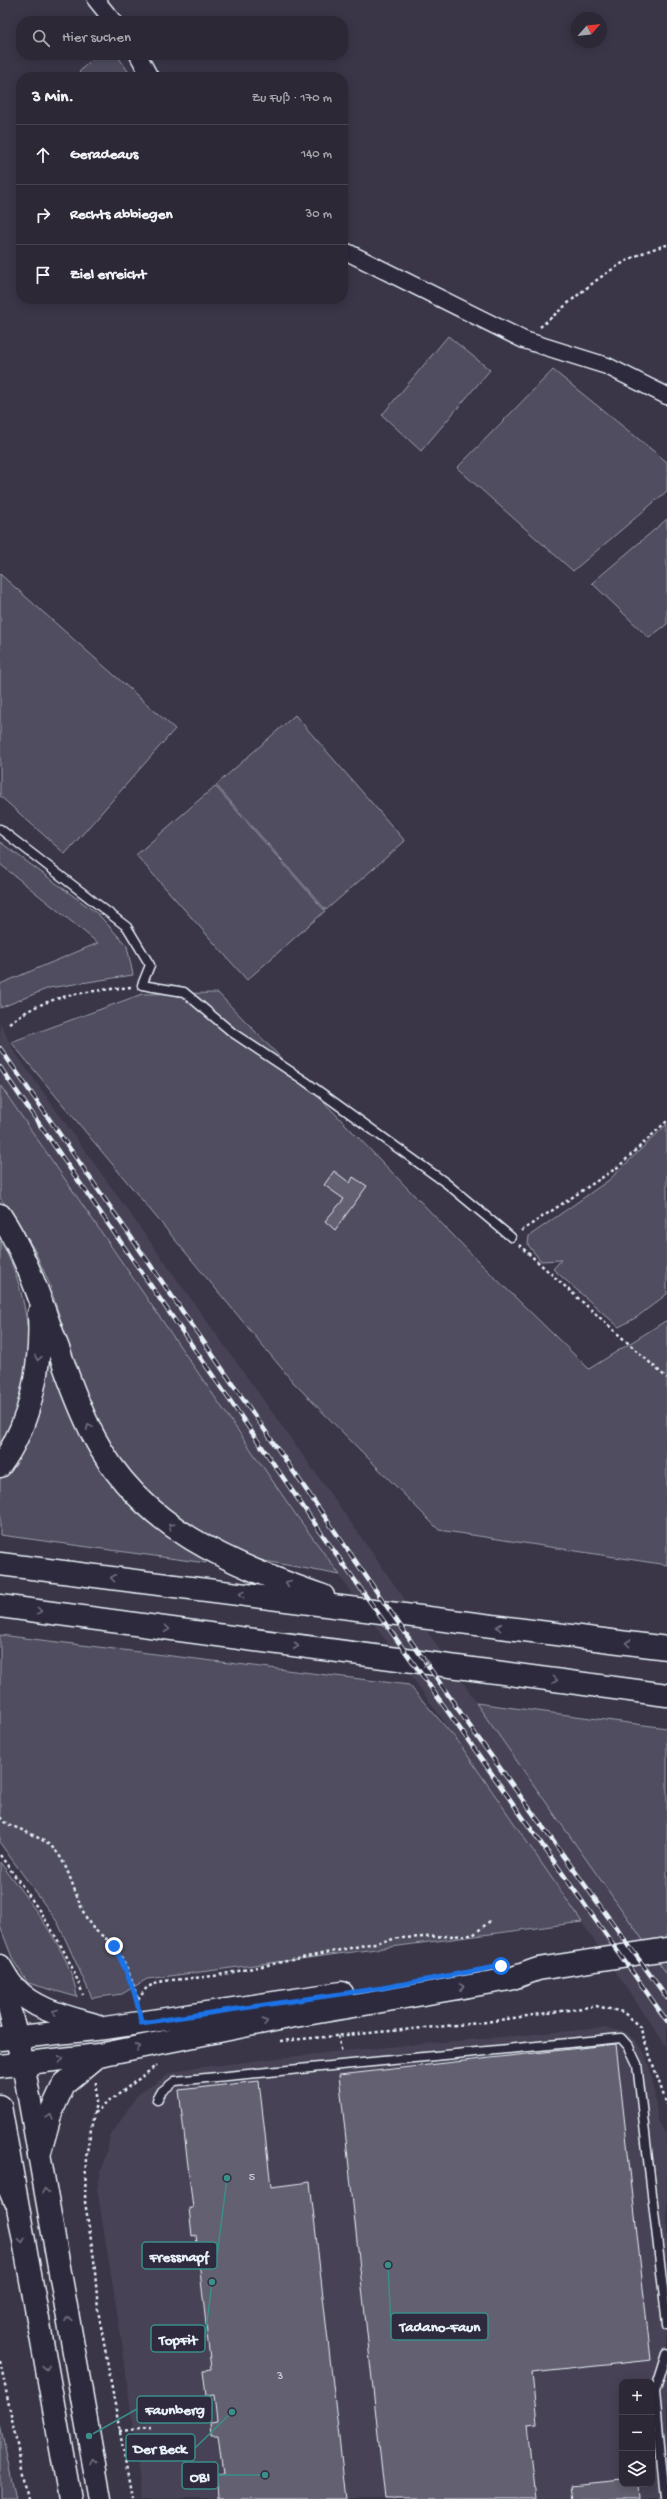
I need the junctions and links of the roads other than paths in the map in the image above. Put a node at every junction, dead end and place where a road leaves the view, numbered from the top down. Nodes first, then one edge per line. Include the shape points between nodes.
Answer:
1 (99, 3) edge
2 (110, 16) edge
3 (141, 60) edge
4 (147, 72) edge
5 (348, 252) edge
6 (667, 396) edge
7 (0, 829) edge
8 (0, 1216) edge
9 (511, 1237) road end
10 (38, 1292) junction
11 (0, 1466) edge
12 (0, 1564) edge
13 (0, 1606) edge
14 (364, 1610) junction
15 (667, 1648) edge
16 (667, 1694) edge
17 (667, 1949) edge
18 (0, 1966) edge
19 (538, 1969) junction
20 (0, 1973) edge
21 (106, 2028) junction
22 (8, 2038) edge
23 (99, 2055) junction
24 (23, 2063) junction
25 (0, 2066) edge
26 (157, 2100) dead end
27 (0, 2106) edge
28 (39, 2155) junction
29 (0, 2168) edge
30 (15, 2202) junction
31 (667, 2324) edge
32 (667, 2354) edge
33 (70, 2499) edge
34 (100, 2499) edge
35 (665, 2499) edge

1 - 2 street
3 - 4 street
5 - 6 street via 524,340 607,366
7 - 9 lane via 127,927 150,965 142,985 184,992 233,1033 446,1183
8 - 10 main road via 25,1258
10 -> 11 main road via 39,1356 27,1413 13,1448
14 -> 10 main road via 224,1558 193,1542 159,1517 128,1488 94,1437 76,1396
14 -> 12 main road
13 -> 16 main road
15 -> 14 main road
17 - 19 main road
21 -> 18 main road via 67,2017 27,1999 15,1989
19 - 21 main road via 501,1966 382,1988
23 -> 19 main road via 289,2017 510,1979
20 - 22 main road
21 - 22 main road
22 - 24 main road
24 -> 23 main road
28 -> 23 main road via 51,2112 64,2084
24 - 25 main road
24 - 28 main road
26 - 31 lane via 162,2090 175,2081 621,2038 629,2047 637,2064
27 - 30 main road
34 -> 28 main road
29 - 30 main road
30 -> 33 main road
32 - 35 lane via 655,2392

